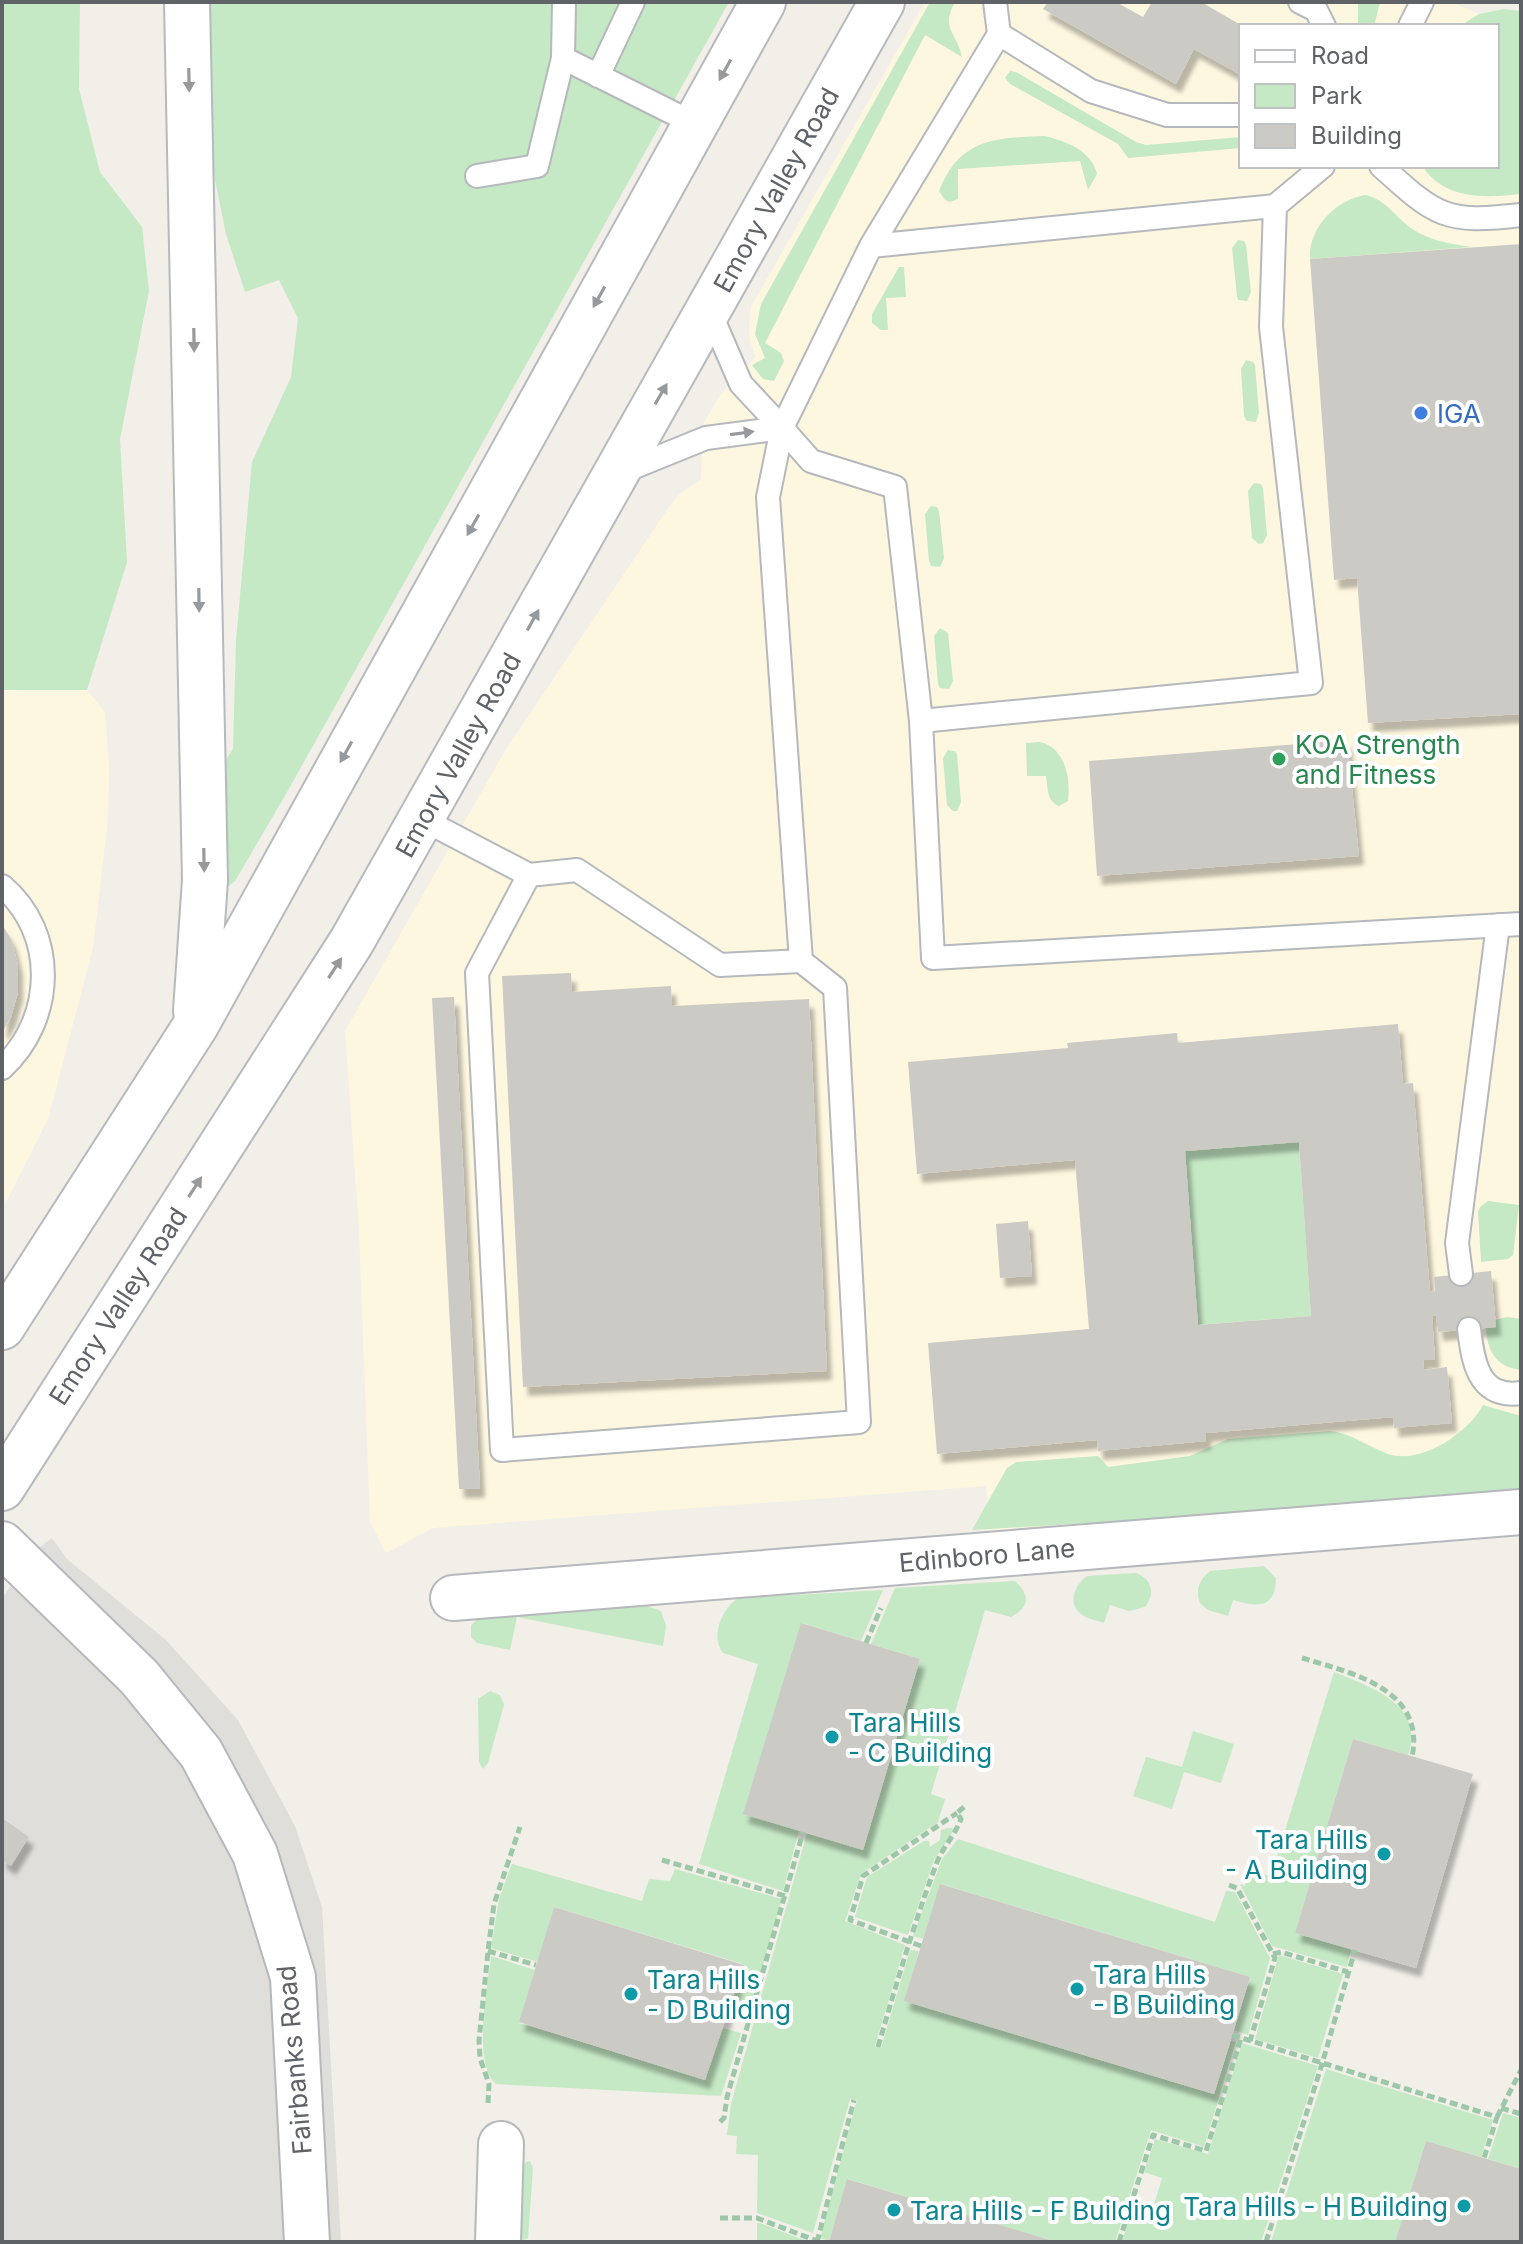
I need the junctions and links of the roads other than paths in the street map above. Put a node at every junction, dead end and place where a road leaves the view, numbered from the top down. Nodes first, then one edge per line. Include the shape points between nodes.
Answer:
1 (187, 2) edge
2 (564, 2) edge
3 (633, 2) edge
4 (763, 2) edge
5 (882, 2) edge
6 (995, 2) edge
7 (1300, 2) edge
8 (1422, 2) edge
9 (1323, 24) edge
10 (1411, 24) edge
11 (999, 34) junction
12 (563, 58) junction
13 (598, 76) junction
14 (1239, 115) edge
15 (695, 124) junction
16 (1321, 168) edge
17 (1383, 168) edge
18 (477, 176) dead end
19 (1275, 206) junction
20 (1521, 215) edge
21 (871, 246) junction
22 (709, 310) junction
23 (782, 428) junction
24 (615, 474) junction
25 (921, 721) junction
26 (422, 819) junction
27 (529, 875) junction
28 (2, 886) edge
29 (1510, 924) edge
30 (801, 961) junction
31 (196, 1025) junction
32 (2, 1068) edge
33 (1461, 1274) dead end
34 (2, 1327) edge
35 (1469, 1329) dead end
36 (1521, 1393) edge
37 (2, 1488) edge
38 (1521, 1512) edge
39 (2, 1544) edge
40 (453, 1598) dead end
41 (501, 2144) dead end
42 (307, 2242) edge
43 (498, 2242) edge

1 -> 31 main road via 205,880
2 - 12 lane
3 - 13 lane
4 -> 15 main road
5 - 22 main road, Emory Valley Road
6 - 11 lane
7 - 9 lane via 1316,10
8 - 10 lane
11 - 14 lane via 1091,91 1167,115
11 - 21 lane
12 - 13 lane
12 - 18 lane via 537,166
13 - 15 lane
15 -> 31 main road
16 - 19 lane
17 - 20 lane via 1422,203 1451,217
19 - 21 lane
19 - 25 lane via 1271,327 1311,683
21 - 23 lane
22 - 23 lane via 741,384
24 -> 22 main road, Emory Valley Road
24 -> 23 lane via 706,438
23 - 25 lane via 811,461 895,487
23 - 30 lane via 768,497
26 -> 24 main road, Emory Valley Road
25 - 29 lane via 933,958
26 - 27 lane
37 -> 26 main road, Emory Valley Road via 352,941
27 - 30 lane via 577,870 720,965
27 - 30 lane via 477,973 502,1450 859,1422 835,988
28 - 32 lane via 26,913 37,936 43,987 28,1036
29 - 33 lane via 1457,1243
31 - 34 main road
35 - 36 lane via 1479,1376 1490,1386
38 - 40 main road, Edinboro Lane
39 - 42 main road, Fairbanks Road via 139,1677 201,1753 255,1854 293,1977
41 - 43 main road

